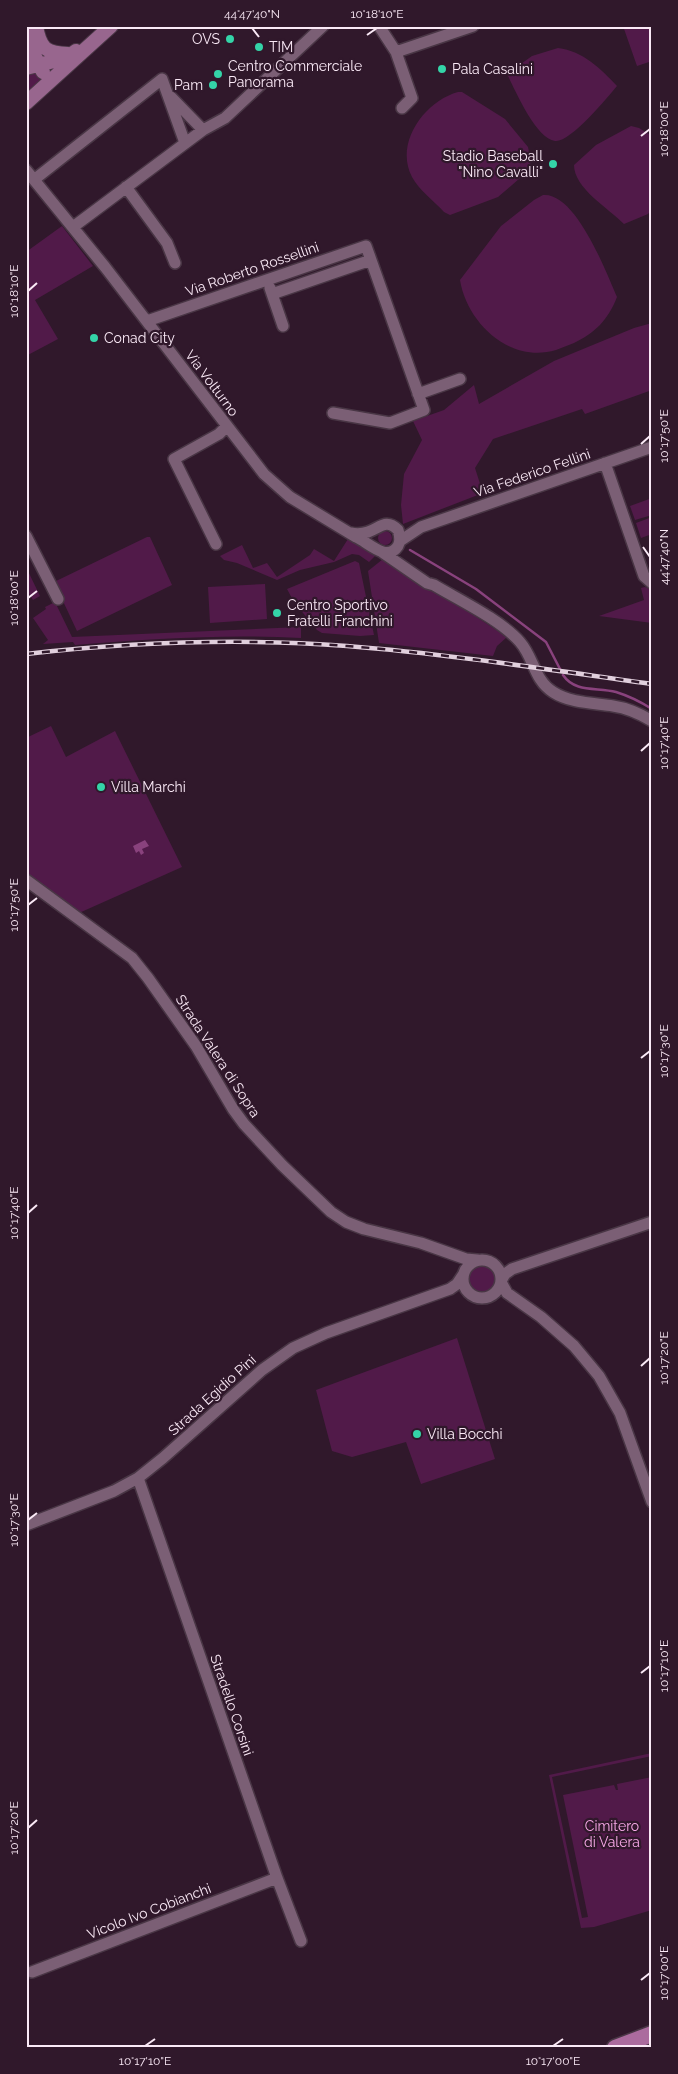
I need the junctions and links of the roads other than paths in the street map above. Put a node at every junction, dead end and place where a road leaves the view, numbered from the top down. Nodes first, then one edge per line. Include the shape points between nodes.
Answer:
1 (102, 26) edge
2 (111, 26) edge
3 (379, 26) edge
4 (473, 26) edge
5 (321, 29) edge
6 (30, 32) edge
7 (76, 51) junction
8 (396, 52) junction
9 (36, 73) edge
10 (168, 93) junction
11 (26, 104) edge
12 (402, 108) dead end
13 (203, 130) junction
14 (185, 143) junction
15 (26, 164) edge
16 (26, 170) edge
17 (35, 179) junction
18 (126, 187) junction
19 (73, 227) junction
20 (371, 260) junction
21 (175, 263) dead end
22 (267, 280) junction
23 (272, 294) junction
24 (147, 321) junction
25 (283, 326) dead end
26 (460, 379) dead end
27 (418, 394) junction
28 (333, 413) dead end
29 (226, 427) junction
30 (652, 447) edge
31 (605, 463) junction
32 (393, 526) junction
33 (421, 527) junction
34 (375, 528) junction
35 (351, 534) junction
36 (26, 537) edge
37 (400, 542) junction
38 (216, 544) dead end
39 (379, 551) junction
40 (648, 579) edge
41 (434, 585) junction
42 (58, 599) dead end
43 (652, 721) edge
44 (26, 880) edge
45 (652, 1222) edge
46 (449, 1254) junction
47 (538, 1259) junction
48 (477, 1260) junction
49 (489, 1261) junction
50 (463, 1274) junction
51 (501, 1282) junction
52 (473, 1296) junction
53 (424, 1298) junction
54 (486, 1298) junction
55 (514, 1299) junction
56 (138, 1478) junction
57 (652, 1502) edge
58 (26, 1525) edge
59 (277, 1878) junction
60 (301, 1941) dead end
61 (32, 1972) dead end
62 (652, 2034) edge
63 (652, 2044) edge
64 (615, 2048) edge
65 (641, 2048) edge

1 - 7 main road
2 - 9 main road
3 - 8 street
4 - 8 street
5 - 13 street via 225,118
6 - 7 main road via 48,51 68,54
6 - 9 main road
7 - 9 main road
8 - 12 street via 412,98
9 - 11 main road
10 - 13 street
10 - 14 street
10 - 17 street via 162,80
13 - 14 street
14 - 18 street
15 - 17 street, Via Volturno
16 - 17 street, Via Volturno
17 - 19 street, Via Volturno
18 - 19 street
18 - 21 street via 167,243
19 - 24 street, Via Volturno
20 - 22 street, Via Roberto Rossellini via 366,246
20 - 23 street
20 - 27 street
22 - 23 street
22 - 24 street, Via Roberto Rossellini
23 - 25 street
24 - 29 street, Via Volturno
26 - 27 street
27 - 28 street via 424,410 390,423
29 - 35 street, Via Volturno via 279,489
29 - 38 street via 220,434 174,459
30 - 31 street, Via Federico Fellini
31 - 33 street, Via Federico Fellini
31 - 40 street
32 - 33 street, Via Federico Fellini via 404,529
32 - 34 street via 384,524
32 - 37 street, Via Volturno via 399,533
33 - 37 street, Via Federico Fellini
34 - 35 street
34 - 39 street via 371,540
35 - 39 street, Via Volturno
36 - 42 street
37 - 39 street via 391,552
37 - 41 street, Via Volturno via 399,552 404,562
39 - 41 street, Via Volturno
41 - 43 street, Via Volturno via 499,624 519,641 546,687 562,697 624,708
44 - 46 street, Strada Valera di Sopra via 136,962 196,1046 244,1124 326,1208 358,1226
45 - 47 street
46 - 48 street, Strada Valera di Sopra
46 - 50 street via 460,1264
47 - 49 street, Strada Valera di Sopra via 503,1264
47 - 51 street via 509,1270
48 - 49 street, Strada Valera di Sopra
48 - 50 street via 469,1264
49 - 51 street via 499,1270
50 - 52 street via 464,1287
50 - 53 street, Strada Egidio Pini via 452,1288
51 - 54 street via 497,1291
51 - 55 street
52 - 53 street, Strada Egidio Pini via 457,1292
52 - 54 street
53 - 56 street, Strada Egidio Pini via 326,1332 286,1352
54 - 55 street
55 - 57 street via 561,1334 600,1376 620,1413
56 - 58 street, Strada Egidio Pini via 114,1491
56 - 59 street, Stradello Corsini
59 - 60 street, Stradello Corsini
59 - 61 street, Vicolo Ivo Cobianchi
62 - 64 highway
63 - 65 highway

